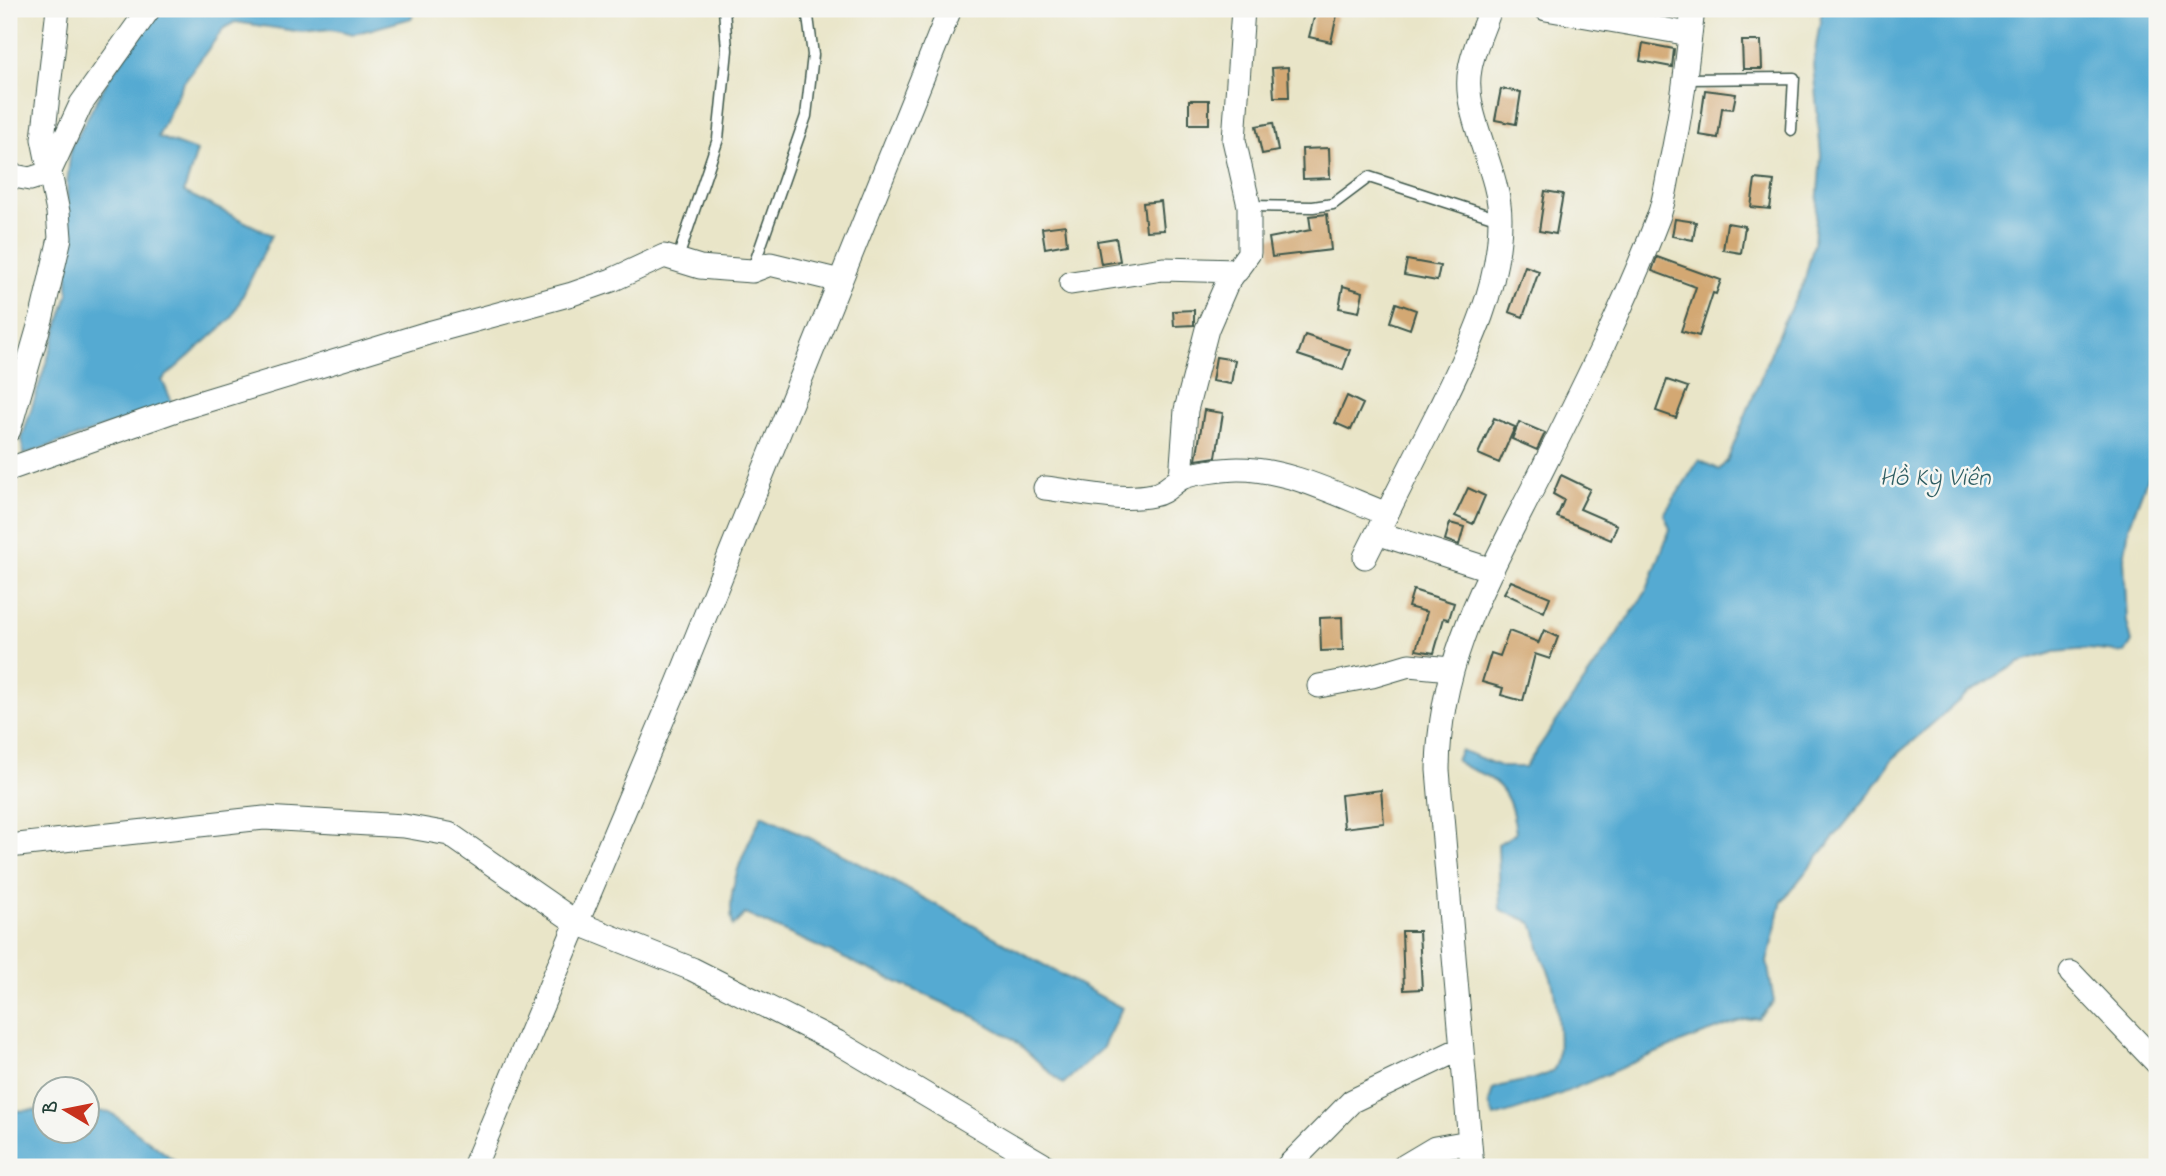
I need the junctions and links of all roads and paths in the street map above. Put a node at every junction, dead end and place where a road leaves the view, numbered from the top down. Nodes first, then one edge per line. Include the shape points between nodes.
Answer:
1 (58, 9) edge
2 (149, 9) edge
3 (724, 9) edge
4 (807, 9) edge
5 (950, 9) edge
6 (1243, 9) edge
7 (1490, 9) edge
8 (1546, 9) edge
9 (1693, 9) edge
10 (1690, 34) junction
11 (1684, 79) junction
12 (1791, 130) dead end
13 (49, 173) junction
14 (9, 175) edge
15 (1249, 206) junction
16 (1500, 219) junction
17 (678, 258) junction
18 (752, 271) junction
19 (1237, 271) junction
20 (840, 281) junction
21 (1071, 283) dead end
22 (9, 430) edge
23 (9, 469) edge
24 (1181, 478) junction
25 (1045, 488) dead end
26 (1382, 524) junction
27 (1365, 557) dead end
28 (1492, 570) junction
29 (1450, 669) junction
30 (1319, 686) dead end
31 (9, 846) edge
32 (577, 923) junction
33 (2071, 973) dead end
34 (1460, 1049) junction
35 (2157, 1063) edge
36 (1469, 1142) junction
37 (474, 1167) edge
38 (1047, 1167) edge
39 (1287, 1167) edge
40 (1403, 1167) edge
41 (1472, 1167) edge

1 - 13 street via 43,139
2 - 13 street via 81,104
3 - 17 lane via 727,50 718,139
4 - 18 lane via 813,55 806,116
5 - 20 street
6 - 15 street via 1234,140
7 - 16 street via 1470,69 1469,88 1470,107 1495,176
8 - 10 street
9 - 10 street
10 - 11 street
11 - 12 lane via 1794,78
11 - 28 street via 1660,214 1571,411
13 - 14 street via 30,178
13 - 22 street via 60,238
15 - 16 lane via 1333,204 1369,177
15 - 19 street via 1249,253
16 - 26 street via 1486,306
17 - 18 street via 700,267
17 - 23 street via 664,256 572,294 183,408
18 - 20 street via 770,264
19 - 21 street via 1163,269
19 - 24 street via 1206,329 1186,410
20 - 32 street
24 - 25 street via 1150,496
24 - 26 street via 1236,469 1262,470 1308,484
26 - 27 street
26 - 28 street
28 - 29 street via 1469,615
29 - 30 street via 1409,665
29 - 34 street via 1438,726 1438,770
31 - 32 street via 264,818 404,826 449,834
32 - 37 street
32 - 38 street via 692,968 825,1036
33 - 35 street
34 - 36 street
34 - 39 street via 1352,1101
36 - 40 street via 1435,1148
36 - 41 street

